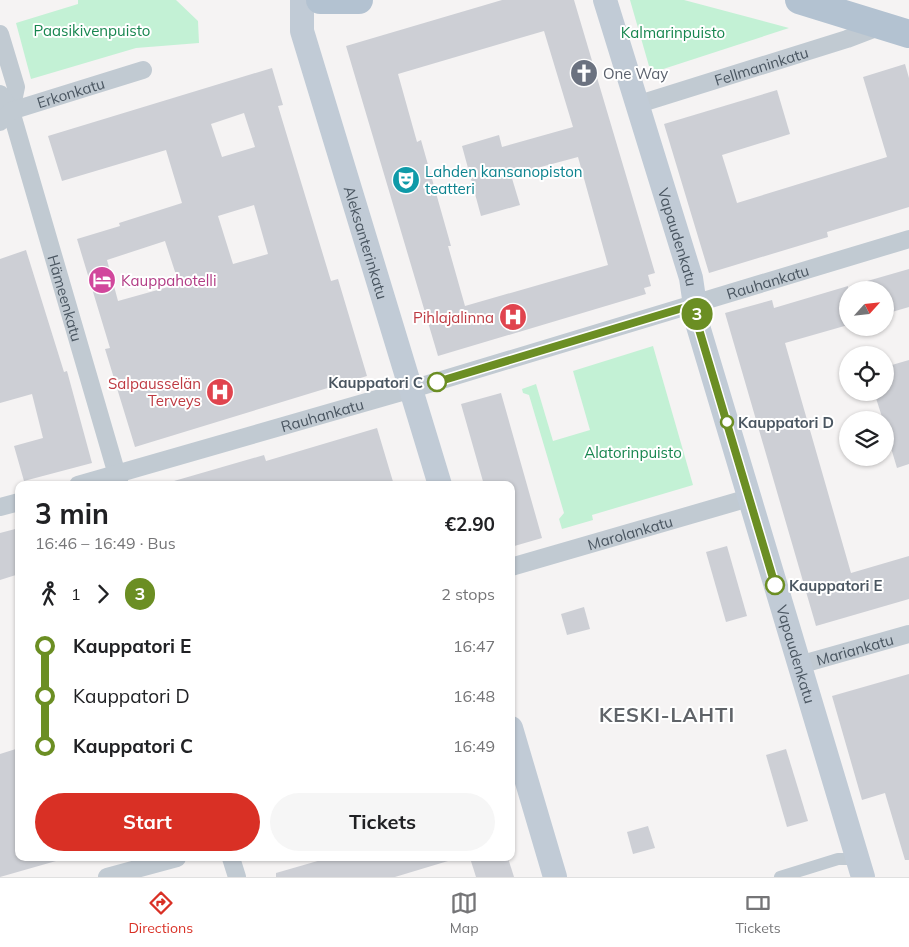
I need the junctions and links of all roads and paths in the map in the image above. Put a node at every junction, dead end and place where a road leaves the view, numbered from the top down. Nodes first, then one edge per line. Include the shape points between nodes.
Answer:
1 (302, 0) edge
2 (320, 0) edge
3 (359, 0) edge
4 (605, 0) edge
5 (799, 0) edge
6 (881, 26) junction
7 (0, 34) edge
8 (909, 34) edge
9 (143, 70) dead end
10 (0, 94) edge
11 (639, 104) junction
12 (6, 116) edge
13 (909, 239) edge
14 (696, 304) junction
15 (412, 390) junction
16 (119, 479) edge
17 (105, 481) edge
18 (439, 481) edge
19 (749, 498) junction
20 (15, 503) edge
21 (0, 507) edge
22 (515, 566) edge
23 (909, 634) edge
24 (799, 665) junction
25 (515, 742) edge
26 (166, 861) edge
27 (232, 861) edge
28 (861, 868) edge
29 (107, 877) edge
30 (237, 877) edge
31 (555, 877) edge
32 (780, 877) edge

1 - 15 main road, Aleksanterinkatu via 302,31
2 - 3 main road
4 - 11 main road, Vapaudenkatu
5 - 6 main road
6 - 8 main road
6 - 11 street, Fellmaninkatu
7 - 12 street, Hämeenkatu via 16,87
9 - 12 street, Erkonkatu
10 - 12 street, Hämeenkatu
11 - 14 main road, Vapaudenkatu
12 - 16 street, Hämeenkatu
13 - 14 street, Rauhankatu
14 - 15 street, Rauhankatu
14 - 19 main road, Vapaudenkatu via 698,326
15 - 16 street, Rauhankatu
15 - 18 main road, Aleksanterinkatu
16 - 17 street, Rauhankatu
19 - 22 street, Marolankatu
19 - 24 main road, Vapaudenkatu
20 - 21 street
23 - 24 street, Mariankatu
24 - 28 main road, Vapaudenkatu
25 - 31 main road
26 - 29 street
27 - 30 street
28 - 32 street via 838,859

